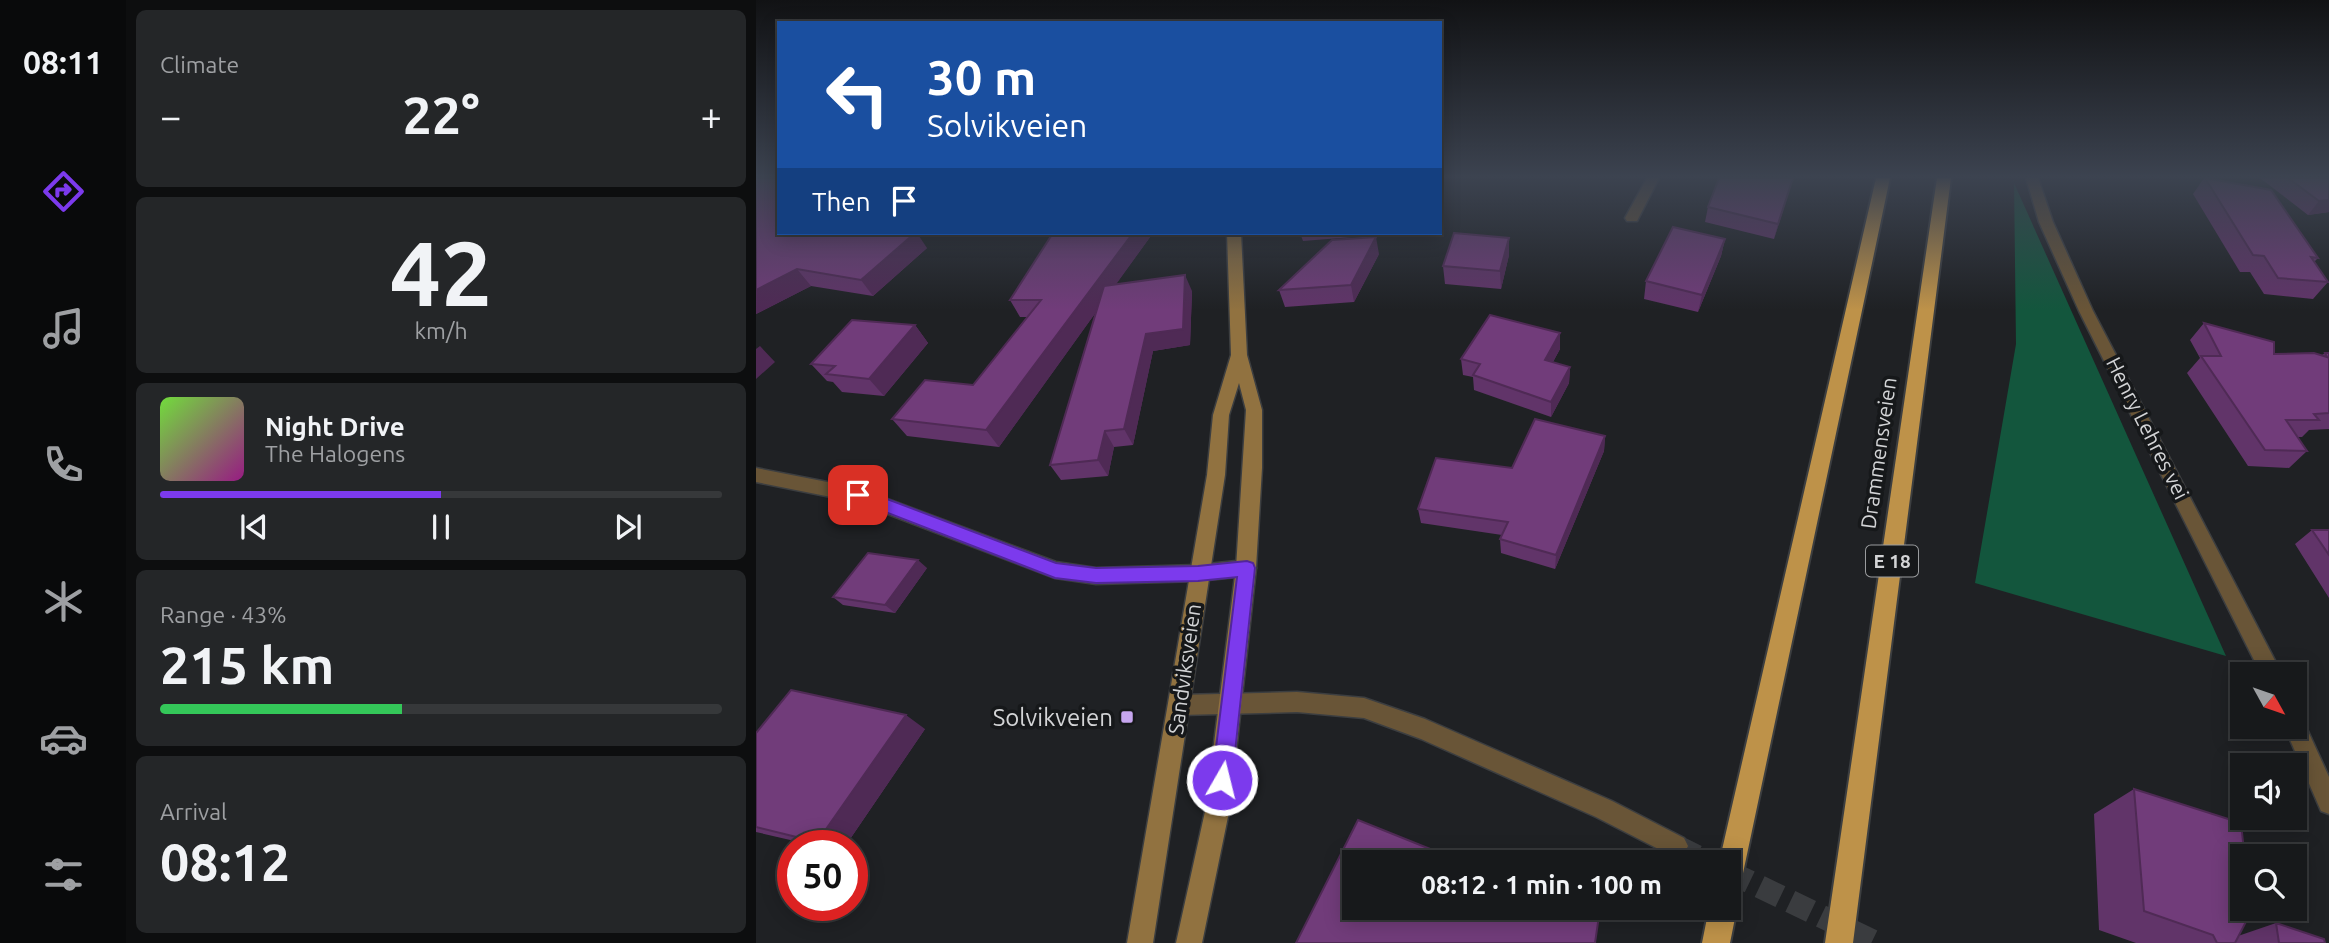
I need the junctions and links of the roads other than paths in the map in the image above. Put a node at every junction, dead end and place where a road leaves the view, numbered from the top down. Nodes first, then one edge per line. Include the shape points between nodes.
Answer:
1 (1873, 222) edge
2 (1938, 222) edge
3 (2046, 222) edge
4 (1234, 235) edge
5 (1239, 355) junction
6 (756, 475) edge
7 (1247, 568) junction
8 (1198, 573) junction
9 (2266, 662) edge
10 (1233, 702) junction
11 (1180, 705) junction
12 (2300, 739) edge
13 (2329, 803) edge
14 (1676, 846) tunnel mouth
15 (1735, 850) edge
16 (1721, 920) edge
17 (1140, 943) edge
18 (1189, 943) edge
19 (1716, 943) edge
20 (1839, 943) edge

1 - 15 highway
2 - 20 highway, Drammensveien / E 18
3 - 9 street, Henry Lehres vei
4 - 5 main road, Sandviksveien
5 - 7 main road, Sandviksveien via 1254,410
5 - 8 main road, Sandviksveien via 1222,415
6 - 8 street via 858,495 1055,570 1096,576
7 - 8 street
7 - 10 main road, Sandviksveien
8 - 11 main road, Sandviksveien
10 - 11 street
10 - 14 street via 1364,708 1604,809
10 - 18 main road, Sandviksveien via 1218,807
11 - 17 main road, Sandviksveien
12 - 13 street
16 - 19 highway

